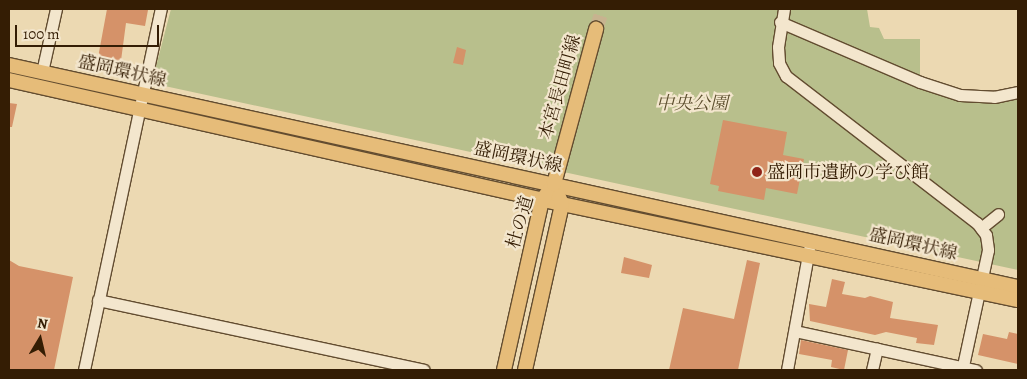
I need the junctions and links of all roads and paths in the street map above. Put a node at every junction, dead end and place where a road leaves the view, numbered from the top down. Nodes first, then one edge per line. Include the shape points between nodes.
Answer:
1 (56, 9) edge
2 (161, 9) edge
3 (784, 9) edge
4 (780, 22) junction
5 (596, 29) tunnel mouth
6 (9, 65) edge
7 (42, 72) junction
8 (9, 80) edge
9 (1018, 92) edge
10 (142, 95) junction
11 (137, 108) junction
12 (554, 184) junction
13 (542, 200) junction
14 (562, 204) junction
15 (998, 214) dead end
16 (981, 228) junction
17 (811, 240) junction
18 (808, 256) junction
19 (979, 285) junction
20 (1018, 287) edge
21 (98, 300) junction
22 (1018, 300) edge
23 (796, 331) junction
24 (877, 349) junction
25 (962, 369) edge
26 (84, 370) edge
27 (424, 370) edge
28 (504, 370) edge
29 (525, 370) edge
30 (787, 370) edge
31 (872, 370) edge
32 (976, 370) edge

1 - 7 street
2 - 10 street
3 - 4 street
4 - 9 street via 920,82 960,95 994,97
4 - 16 street via 779,63 786,76 926,191
5 - 12 main road, 本宮長田町線
6 - 7 main road, 盛岡環状線
7 - 10 main road, 盛岡環状線
8 - 11 main road, 盛岡環状線
10 - 11 street
10 - 12 main road, 盛岡環状線
11 - 13 main road, 盛岡環状線
11 - 21 street
12 - 13 main road, 杜の道
12 - 14 main road, 杜の道
12 - 17 main road, 盛岡環状線
13 - 14 main road, 盛岡環状線
13 - 28 main road, 杜の道
14 - 18 main road, 盛岡環状線
14 - 29 main road, 杜の道
15 - 16 street
16 - 19 street via 986,235 988,250
17 - 18 street
17 - 19 main road, 盛岡環状線
18 - 19 main road, 盛岡環状線
18 - 23 street
19 - 20 main road, 盛岡環状線
19 - 22 main road, 盛岡環状線
19 - 25 street
21 - 26 street
21 - 27 street
23 - 24 street
23 - 30 street
24 - 25 street
24 - 31 street
25 - 32 street

